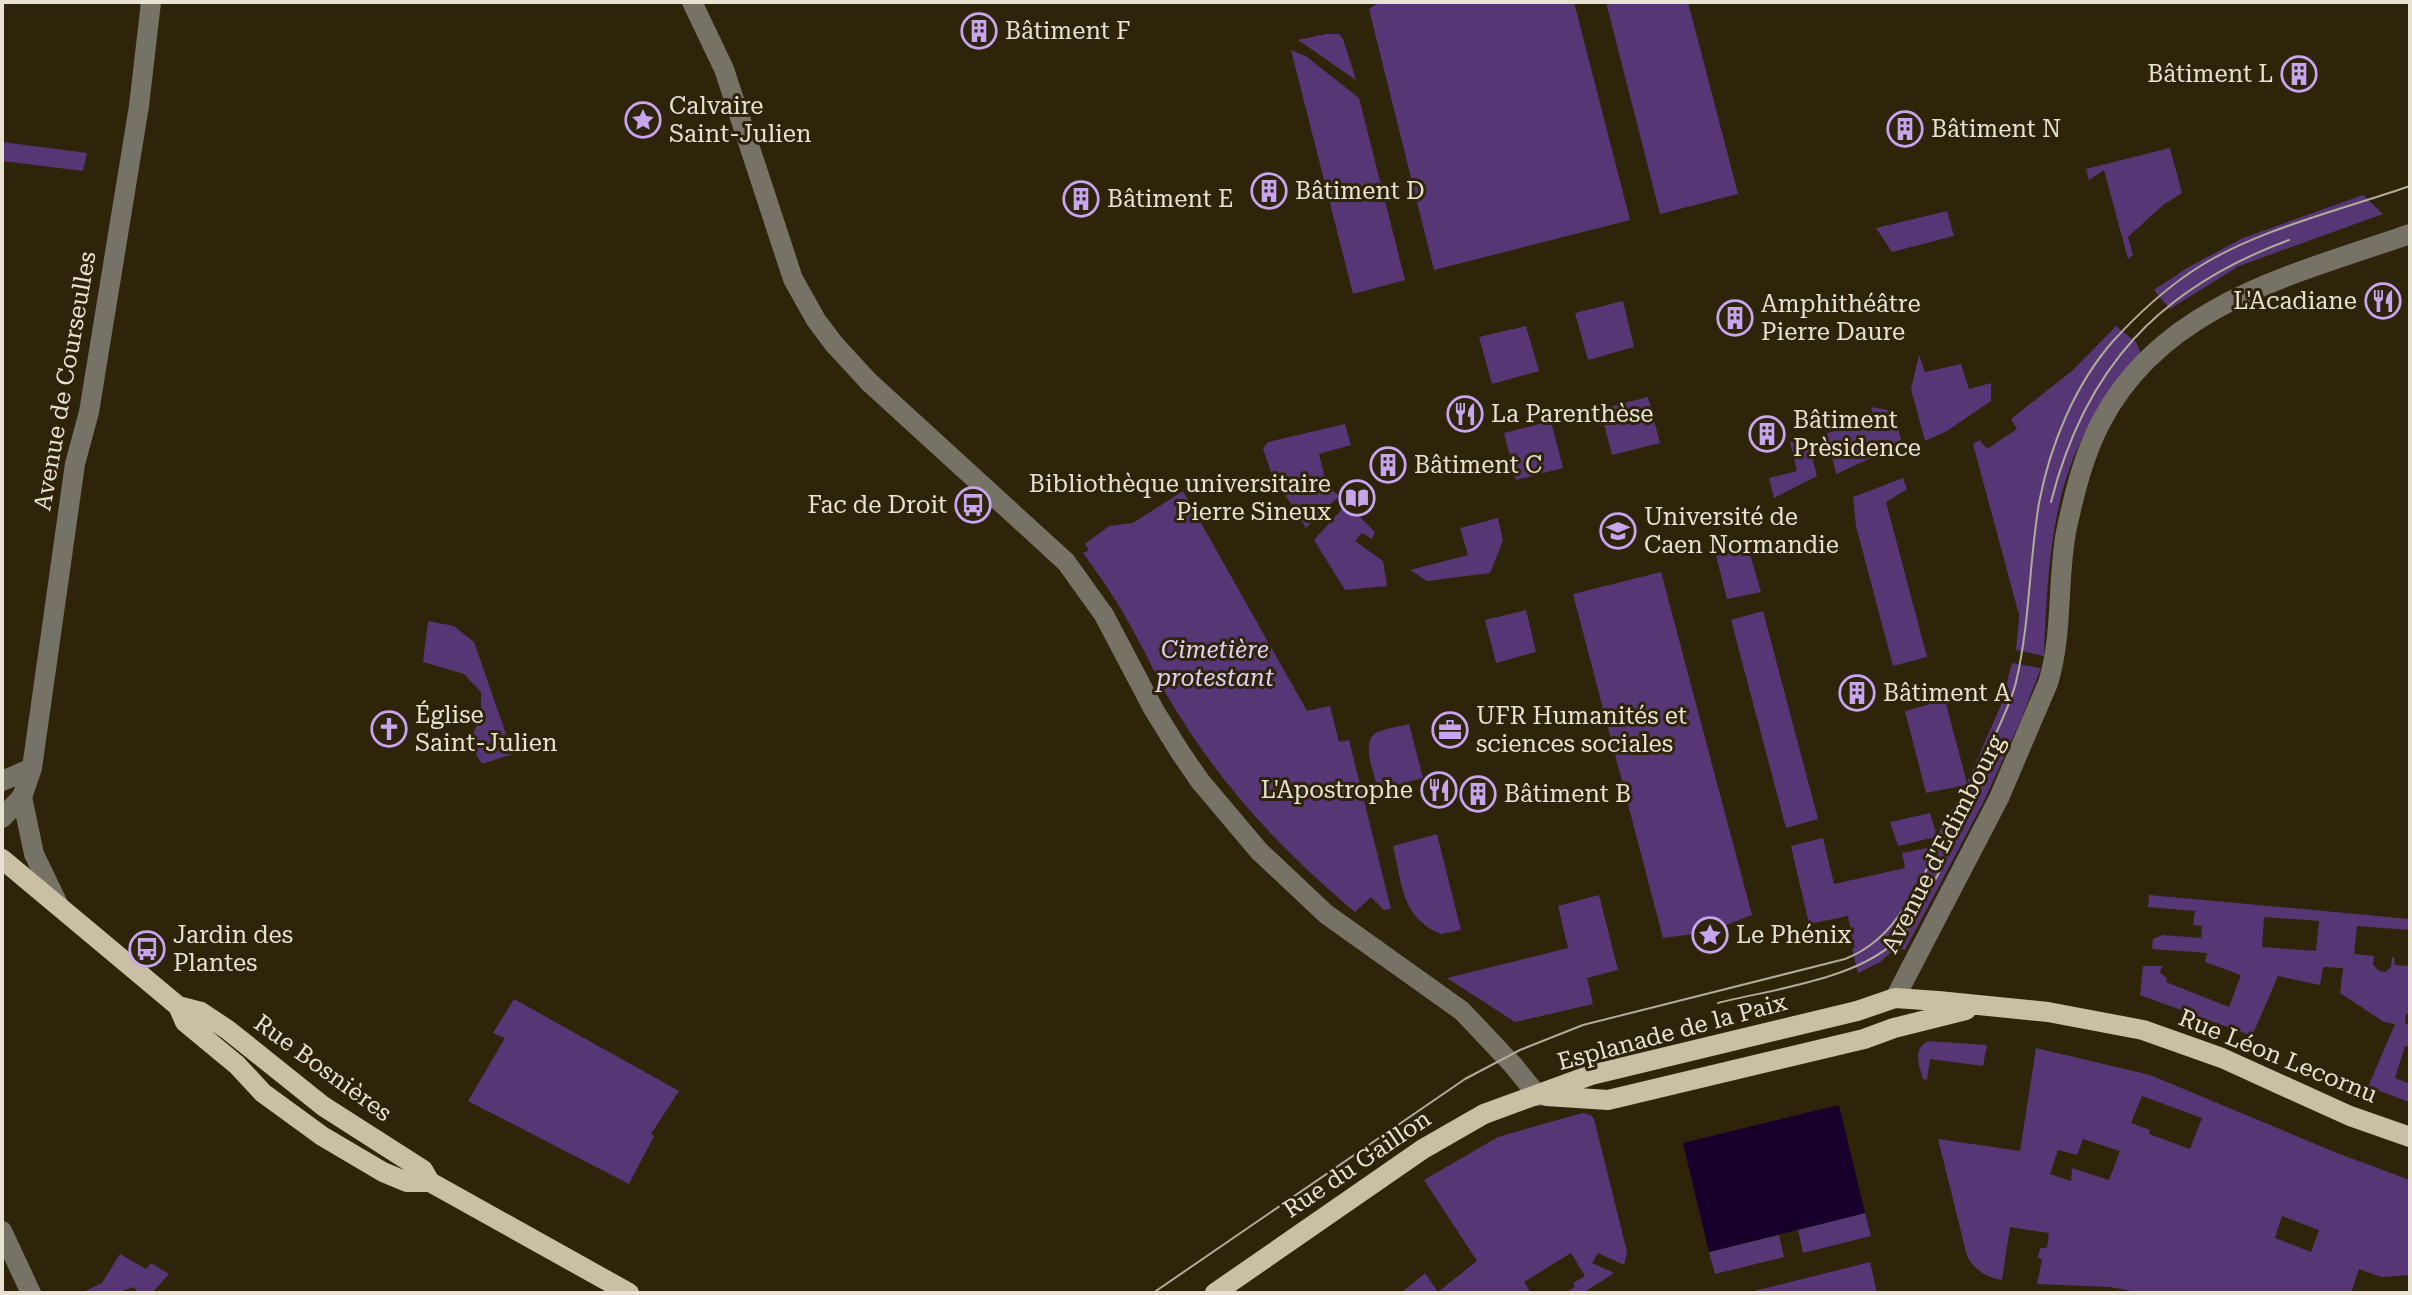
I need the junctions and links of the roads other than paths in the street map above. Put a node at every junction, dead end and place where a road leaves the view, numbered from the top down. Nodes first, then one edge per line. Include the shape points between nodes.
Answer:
1 (151, 2) edge
2 (692, 2) edge
3 (2410, 234) edge
4 (32, 768) junction
5 (2, 781) edge
6 (22, 797) junction
7 (2, 818) edge
8 (2, 859) edge
9 (59, 906) junction
10 (1895, 998) junction
11 (1982, 1006) junction
12 (1894, 1028) joint
13 (1538, 1096) junction
14 (2410, 1137) edge
15 (2, 1231) edge
16 (31, 1293) edge
17 (629, 1293) edge
18 (1215, 1293) edge

1 - 4 street, Avenue de Courseulles via 139,106 75,464
2 - 13 street via 724,69 793,279 834,344 1066,562 1104,615 1180,752 1259,851 1326,914 1462,1011
3 - 10 street, Avenue d'Edimbourg via 2216,306 2163,344 2123,386 2090,447 2072,507 2048,683 1999,798
4 - 5 street
4 - 6 street, Avenue de Courseulles
6 - 7 street, Avenue de Courseulles
6 - 9 street via 34,854
8 - 9 main road, Rue Bosnières
9 - 17 main road, Rue Bosnières via 178,1006 185,1022 263,1093 322,1136 383,1172 407,1182 430,1182
10 - 11 main road, Rue Léon Lecornu
10 - 13 main road, Esplanade de la Paix via 1591,1075
11 - 12 main road, Rue Léon Lecornu
11 - 14 main road, Rue Léon Lecornu via 2143,1030
12 - 13 main road, Esplanade de la Paix via 1608,1100
13 - 18 main road, Rue du Gaillon via 1456,1129
15 - 16 street

